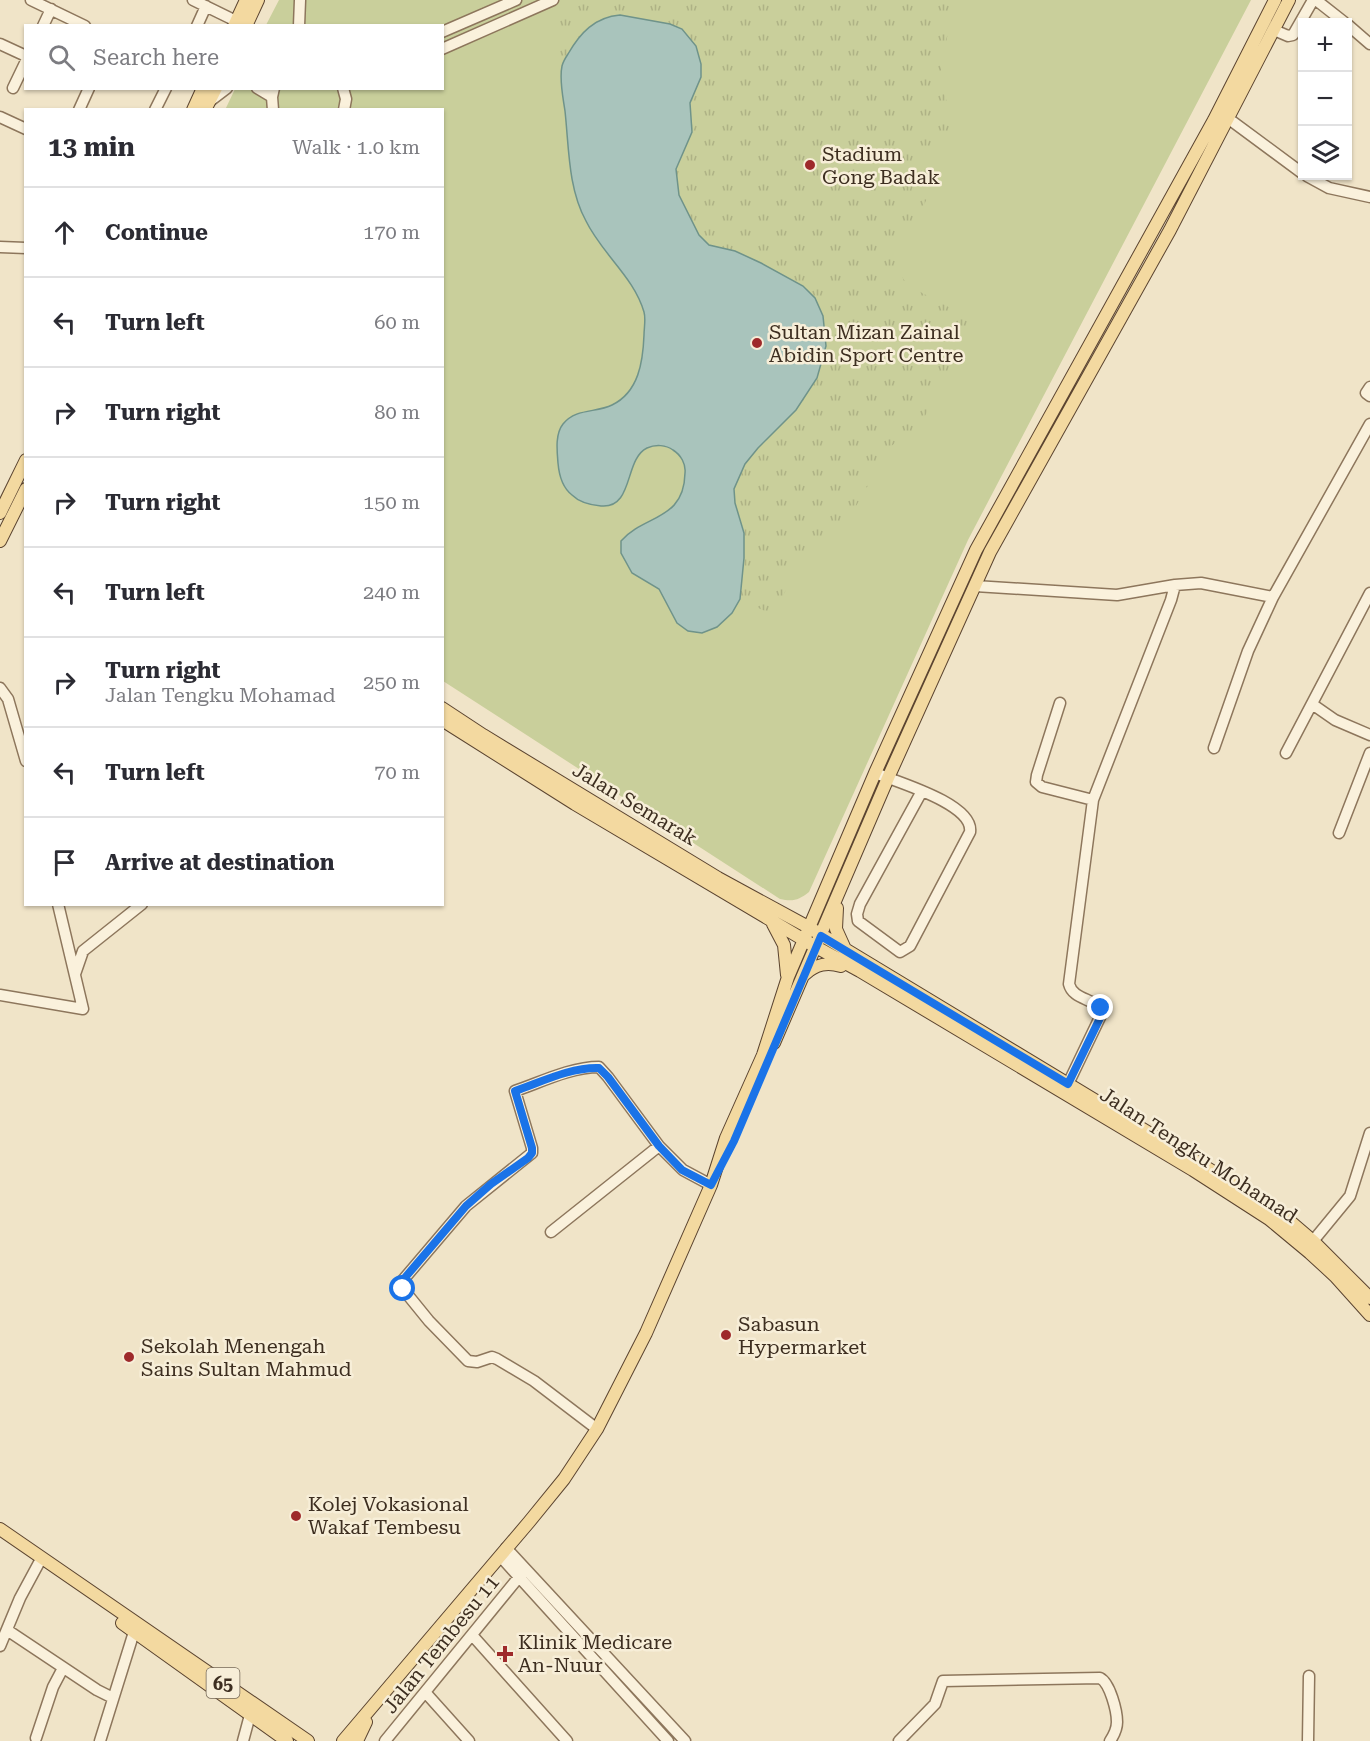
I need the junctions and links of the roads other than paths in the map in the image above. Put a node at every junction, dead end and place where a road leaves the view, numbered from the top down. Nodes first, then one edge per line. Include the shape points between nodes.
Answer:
1 (30, 0) edge
2 (193, 0) edge
3 (246, 0) edge
4 (258, 0) edge
5 (300, 0) edge
6 (516, 0) edge
7 (552, 0) edge
8 (1275, 0) edge
9 (1289, 0) edge
10 (1315, 0) edge
11 (210, 8) junction
12 (51, 9) junction
13 (1339, 18) edge
14 (240, 22) edge
15 (44, 24) edge
16 (81, 24) edge
17 (198, 24) edge
18 (299, 24) edge
19 (1274, 30) junction
20 (1352, 30) edge
21 (444, 31) edge
22 (0, 44) edge
23 (1370, 44) edge
24 (444, 48) edge
25 (24, 55) edge
26 (24, 66) edge
27 (13, 88) dead end
28 (88, 90) edge
29 (165, 90) edge
30 (202, 90) edge
31 (215, 90) edge
32 (225, 90) edge
33 (207, 105) edge
34 (80, 108) edge
35 (156, 108) edge
36 (194, 108) edge
37 (0, 117) edge
38 (1229, 118) junction
39 (24, 128) edge
40 (1298, 170) edge
41 (1314, 180) edge
42 (1370, 197) edge
43 (0, 247) edge
44 (24, 248) edge
45 (1370, 387) edge
46 (1370, 396) edge
47 (1370, 424) edge
48 (24, 464) edge
49 (24, 493) edge
50 (0, 513) edge
51 (0, 541) edge
52 (1175, 585) junction
53 (975, 586) junction
54 (1370, 593) edge
55 (1273, 597) junction
56 (0, 688) edge
57 (1060, 703) dead end
58 (1312, 704) junction
59 (444, 709) edge
60 (444, 721) edge
61 (1370, 735) edge
62 (1214, 748) dead end
63 (1286, 753) dead end
64 (1370, 753) edge
65 (24, 755) edge
66 (875, 773) junction
67 (888, 778) junction
68 (922, 791) junction
69 (1093, 800) junction
70 (1339, 833) dead end
71 (839, 892) junction
72 (820, 903) junction
73 (58, 906) edge
74 (140, 906) edge
75 (782, 913) junction
76 (771, 920) junction
77 (807, 934) junction
78 (819, 941) junction
79 (845, 950) junction
80 (860, 971) junction
81 (75, 974) junction
82 (803, 975) junction
83 (788, 977) junction
84 (0, 995) edge
85 (1068, 1084) junction
86 (1370, 1132) edge
87 (659, 1146) junction
88 (713, 1182) junction
89 (551, 1232) dead end
90 (1313, 1241) junction
91 (1370, 1298) edge
92 (1370, 1315) edge
93 (597, 1429) junction
94 (0, 1529) edge
95 (0, 1536) edge
96 (503, 1552) junction
97 (40, 1561) junction
98 (522, 1573) junction
99 (136, 1628) junction
100 (7, 1630) junction
101 (472, 1635) junction
102 (0, 1646) edge
103 (63, 1668) junction
104 (1309, 1676) dead end
105 (425, 1692) junction
106 (113, 1698) junction
107 (250, 1715) junction
108 (36, 1738) dead end
109 (346, 1740) edge
110 (100, 1741) edge
111 (243, 1741) edge
112 (287, 1741) edge
113 (308, 1741) edge
114 (385, 1741) edge
115 (469, 1741) edge
116 (567, 1741) edge
117 (668, 1741) edge
118 (685, 1741) edge
119 (898, 1741) edge
120 (1110, 1741) edge
121 (1308, 1741) edge

1 - 12 street
2 - 11 street
3 - 14 main road
4 - 14 main road
5 - 18 street
6 - 21 street
7 - 24 street
8 - 66 main road via 1203,141 976,550
9 - 19 main road
10 - 13 street
10 - 19 street via 1293,34
11 - 14 street
11 - 17 street
12 - 15 street
12 - 16 street
19 - 38 main road
20 - 23 street
22 - 25 street
26 - 27 street
28 - 34 street
29 - 35 street
30 - 36 main road
31 - 33 main road
32 - 33 street
37 - 39 street
38 - 40 street
38 - 53 main road via 990,552
41 - 42 street via 1329,188
43 - 44 street
45 - 46 street via 1366,393
47 - 55 street
48 - 50 main road
49 - 51 main road
52 - 53 street via 1117,595
52 - 55 street via 1201,583
52 - 69 street
53 - 67 main road
54 - 58 street
55 - 62 street via 1248,651
56 - 65 street via 12,710
57 - 69 street via 1036,782
58 - 61 street via 1335,720
58 - 63 street
59 - 75 main road, Jalan Semarak via 718,878
60 - 76 main road, Jalan Semarak
64 - 70 street
66 - 67 street
66 - 72 main road
67 - 68 street
67 - 71 main road
68 - 68 street via 857,914 861,924 900,952 910,946 971,827 965,816
69 - 85 street via 1069,984 1074,993 1100,1007 1102,1014
71 - 78 main road
71 - 79 main road via 836,929
72 - 75 main road via 804,913
72 - 77 main road
73 - 81 street
74 - 81 street via 84,951
75 - 77 main road, Jalan Semarak
76 - 77 main road, Jalan Semarak
76 - 83 main road via 784,945
77 - 78 main road, Jalan Tengku Mohamad
77 - 83 main road
78 - 79 main road, Jalan Tengku Mohamad
78 - 80 main road, Jalan Tengku Mohamad
78 - 82 main road
79 - 85 main road, Jalan Tengku Mohamad
80 - 82 main road via 828,963
80 - 92 main road, Jalan Tengku Mohamad via 1269,1219 1335,1276
81 - 84 street via 83,1009
82 - 88 main road
83 - 88 main road via 763,1055 726,1138
85 - 90 main road, Jalan Tengku Mohamad via 1250,1194
86 - 90 street via 1350,1196
87 - 88 street via 682,1170
87 - 89 street
87 - 93 street via 599,1068 572,1071 515,1091 532,1153 466,1206 401,1284 429,1321 468,1361 497,1359 534,1381
88 - 93 main road via 646,1333
90 - 91 main road, Jalan Tengku Mohamad
93 - 96 main road via 564,1479
94 - 97 main road, 65
95 - 97 main road, 65
96 - 98 street
96 - 109 main road
97 - 99 main road, 65
97 - 100 street
98 - 101 street, Jalan Tembesu 11
98 - 117 street
98 - 118 street
99 - 106 street
99 - 107 main road, 65
99 - 113 main road, 65
100 - 102 street
100 - 103 street
101 - 105 street, Jalan Tembesu 11
101 - 116 street
103 - 106 street
103 - 108 street
104 - 121 street
105 - 114 street, Jalan Tembesu 11
105 - 115 street
106 - 110 street
107 - 111 street
107 - 112 main road, 65
119 - 120 street via 935,1704 943,1681 1100,1678 1110,1688 1117,1722

